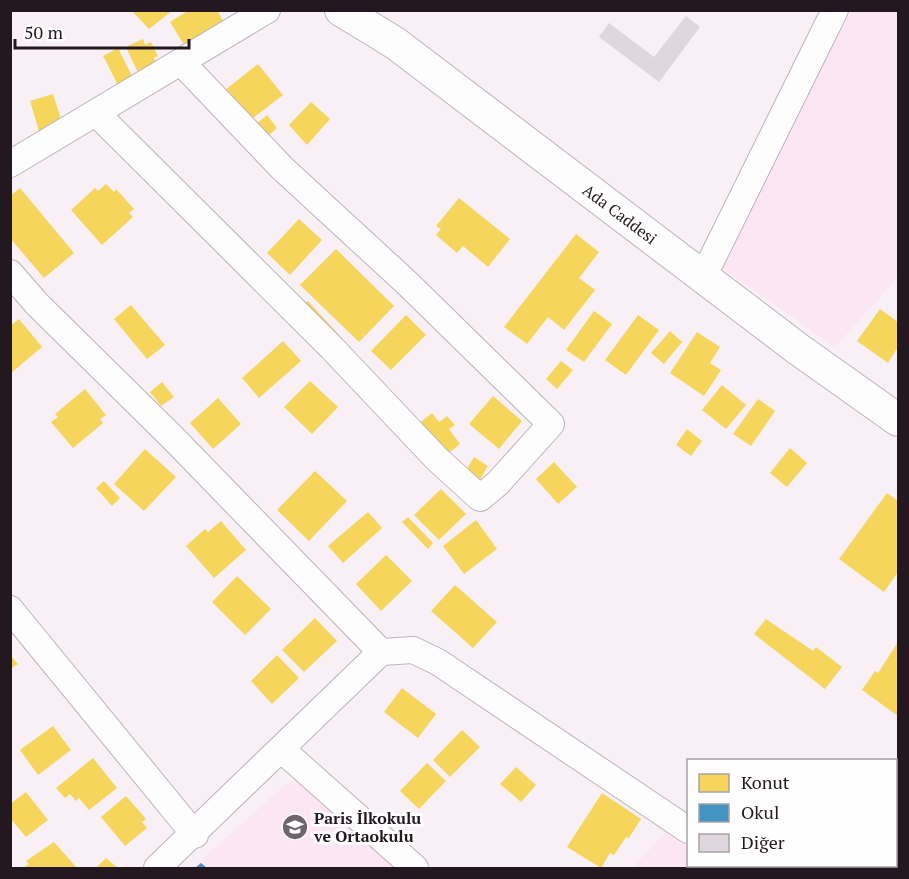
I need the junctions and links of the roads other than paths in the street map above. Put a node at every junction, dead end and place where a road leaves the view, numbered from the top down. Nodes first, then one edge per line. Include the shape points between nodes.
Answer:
1 (267, 10) edge
2 (341, 10) edge
3 (835, 10) edge
4 (181, 62) junction
5 (96, 113) junction
6 (10, 164) edge
7 (10, 273) edge
8 (703, 277) junction
9 (898, 420) edge
10 (10, 609) edge
11 (381, 652) junction
12 (281, 749) junction
13 (687, 829) edge
14 (195, 835) junction
15 (158, 868) edge
16 (415, 868) edge

1 - 4 street
2 - 8 main road, Ada Caddesi via 395,43
3 - 8 street
4 - 5 street
4 - 5 street via 282,168 551,424 480,498
5 - 6 street
7 - 11 street
8 - 9 main road, Ada Caddesi
10 - 14 street
11 - 12 street
11 - 13 street via 414,650 438,662
12 - 14 street
12 - 16 street
14 - 15 street

